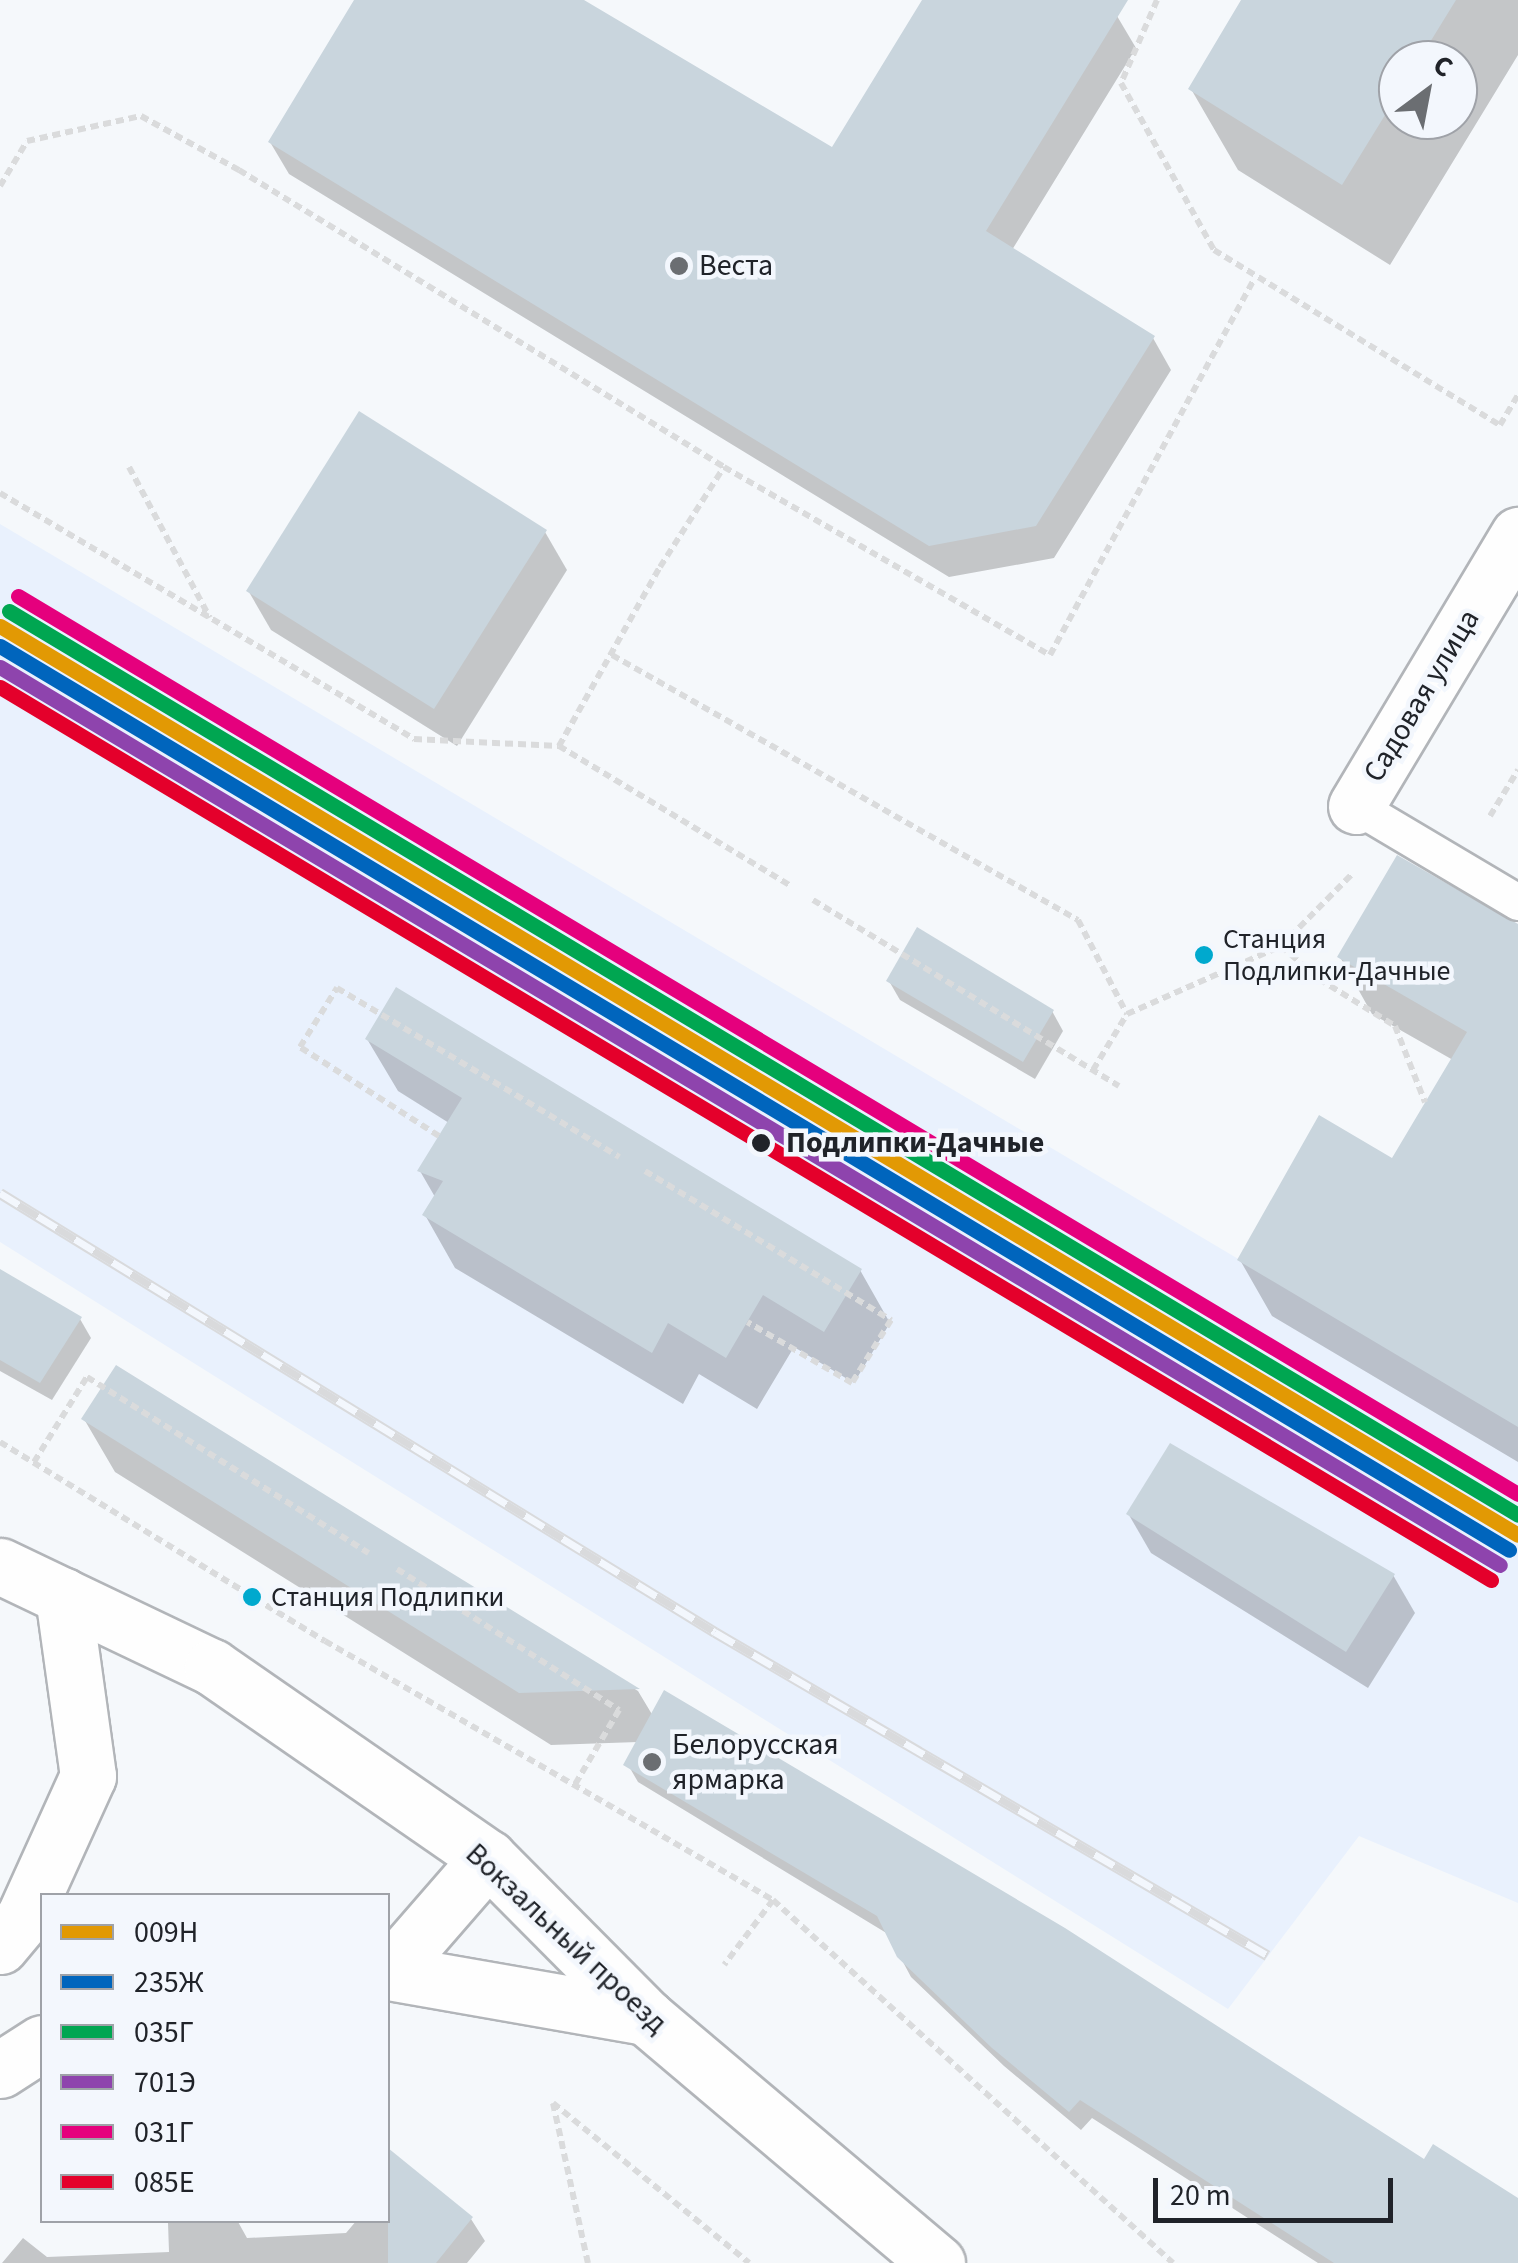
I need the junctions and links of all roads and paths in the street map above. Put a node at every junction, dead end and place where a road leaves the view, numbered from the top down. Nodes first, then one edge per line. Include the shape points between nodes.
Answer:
1 (1157, 0) edge
2 (0, 186) edge
3 (1254, 279) junction
4 (1518, 395) edge
5 (130, 467) dead end
6 (724, 467) junction
7 (0, 493) edge
8 (1518, 535) edge
9 (211, 619) junction
10 (612, 655) junction
11 (559, 746) junction
12 (1372, 816) junction
13 (789, 886) dead end
14 (813, 900) dead end
15 (1518, 902) edge
16 (1281, 946) junction
17 (1127, 1014) junction
18 (1092, 1070) junction
19 (1119, 1086) dead end
20 (1424, 1102) dead end
21 (439, 1136) dead end
22 (619, 1156) dead end
23 (644, 1171) dead end
24 (747, 1322) dead end
25 (0, 1442) edge
26 (34, 1462) junction
27 (369, 1553) dead end
28 (0, 1566) edge
29 (397, 1569) dead end
30 (63, 1596) junction
31 (574, 1786) junction
32 (488, 1858) junction
33 (772, 1900) junction
34 (0, 1946) edge
35 (724, 1965) dead end
36 (390, 1970) edge
37 (390, 1972) edge
38 (646, 2017) junction
39 (40, 2044) edge
40 (0, 2070) edge
41 (588, 2263) edge
42 (749, 2263) edge
43 (937, 2263) edge
44 (1173, 2263) edge

1 - 3 path via 1120,83 1214,250
2 - 6 path via 27,140 141,116
3 - 4 path via 1500,424
3 - 6 path via 1050,655
5 - 9 path
6 - 10 path
7 - 9 path
8 - 12 street, Садовая улица
9 - 11 path via 414,739
10 - 11 path
10 - 17 path via 1078,920
11 - 13 path
12 - 15 lane
12 - 16 path via 1343,885
14 - 18 path
16 - 17 path
16 - 20 path via 1319,979 1395,1026
17 - 18 path
18 - 19 path
21 - 22 path via 300,1047 337,988
23 - 24 path via 891,1320 852,1383
25 - 26 path
26 - 27 path via 87,1377
26 - 31 path
28 - 30 street, Вокзальный проезд
29 - 31 path via 619,1710
30 - 32 street, Вокзальный проезд via 212,1667
30 - 34 street via 88,1776 24,1917
31 - 33 path
32 - 36 street
32 - 38 street, Вокзальный проезд
33 - 35 path
33 - 44 path
37 - 38 street
38 - 43 street, Вокзальный проезд
39 - 40 street
41 - 42 path via 553,2102

